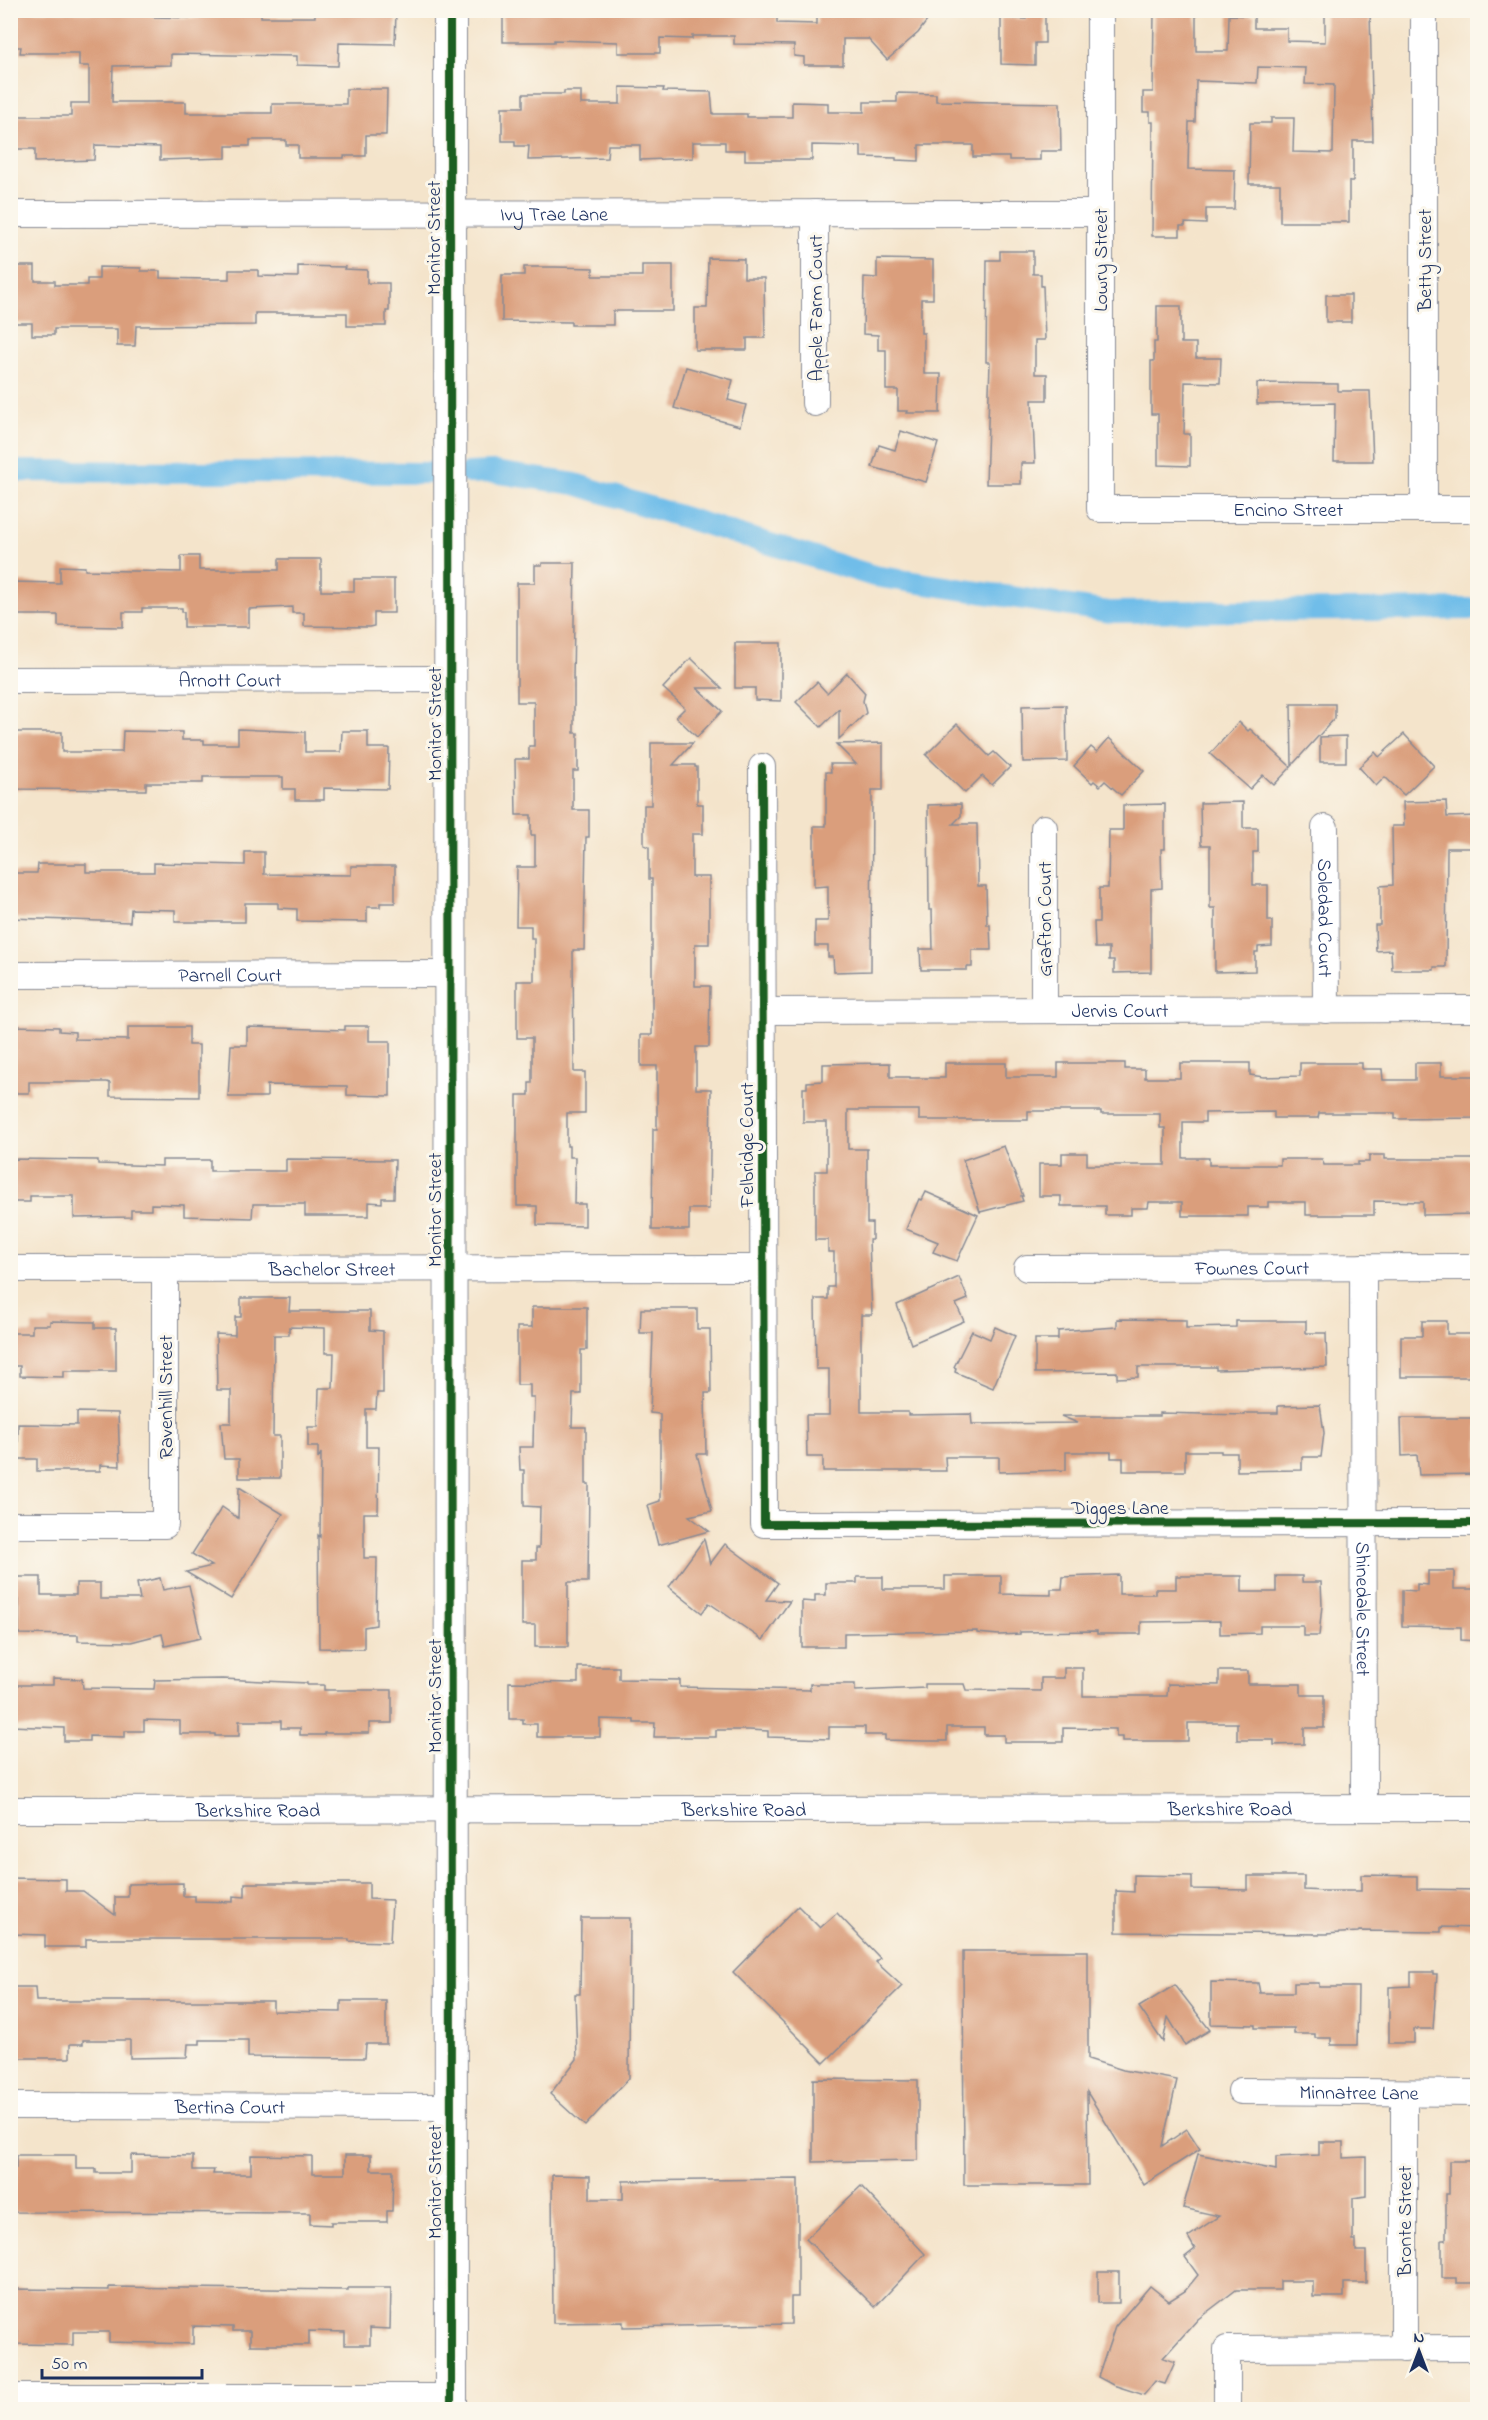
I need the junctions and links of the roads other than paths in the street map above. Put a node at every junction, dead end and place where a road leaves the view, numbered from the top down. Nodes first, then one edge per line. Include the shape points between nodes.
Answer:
1 (450, 10) edge
2 (1100, 10) edge
3 (1424, 10) edge
4 (450, 213) junction
5 (815, 213) junction
6 (1100, 213) junction
7 (10, 214) edge
8 (816, 403) dead end
9 (1100, 509) joint
10 (1424, 509) junction
11 (1478, 509) edge
12 (450, 679) junction
13 (10, 680) edge
14 (762, 767) dead end
15 (1044, 828) dead end
16 (1325, 828) dead end
17 (450, 974) junction
18 (10, 975) edge
19 (1044, 1010) junction
20 (1326, 1010) junction
21 (1478, 1010) edge
22 (763, 1011) junction
23 (1364, 1267) junction
24 (1478, 1267) edge
25 (763, 1268) junction
26 (1027, 1268) dead end
27 (10, 1269) edge
28 (165, 1269) junction
29 (450, 1269) junction
30 (1364, 1523) junction
31 (1478, 1523) edge
32 (764, 1524) joint
33 (10, 1525) edge
34 (1364, 1808) junction
35 (1478, 1808) edge
36 (451, 1809) junction
37 (10, 1810) edge
38 (1241, 2091) dead end
39 (1404, 2093) junction
40 (1478, 2093) edge
41 (10, 2106) edge
42 (451, 2107) junction
43 (1478, 2348) edge
44 (1404, 2349) junction
45 (10, 2397) edge
46 (451, 2403) edge
47 (1227, 2409) edge

1 - 4 street, Monitor Street
2 - 6 street, Lowry Street
3 - 10 street, Betty Street
4 - 5 street, Ivy Trae Lane
4 - 7 street, Ivy Trae Lane
4 - 12 street, Monitor Street
5 - 6 street, Ivy Trae Lane
5 - 8 street, Apple Farm Court
6 - 9 street, Lowry Street
9 - 10 street, Encino Street
10 - 11 street, Encino Street
12 - 13 street, Arnott Court
12 - 17 street, Monitor Street
14 - 22 street, Felbridge Court
15 - 19 street, Grafton Court
16 - 20 street, Soledad Court
17 - 18 street, Parnell Court
17 - 29 street, Monitor Street
19 - 20 street, Jervis Court
19 - 22 street, Jervis Court
20 - 21 street, Jervis Court
22 - 25 street, Felbridge Court
23 - 24 street, Fownes Court
23 - 26 street, Fownes Court
23 - 30 street, Shinedale Street
25 - 29 street, Bachelor Street
25 - 32 street, Felbridge Court
27 - 28 street, Bachelor Street
28 - 29 street, Bachelor Street
28 - 33 street, Ravenhill Street via 165,1525
29 - 36 street, Monitor Street
30 - 31 street, Digges Lane
30 - 32 street, Digges Lane
30 - 34 street, Shinedale Street
34 - 35 street, Berkshire Road
34 - 36 street, Berkshire Road
36 - 37 street, Berkshire Road
36 - 42 street, Monitor Street
38 - 39 street, Minnatree Lane
39 - 40 street, Minnatree Lane
39 - 44 street, Bronte Street
41 - 42 street, Bertina Court
42 - 46 street, Monitor Street
43 - 44 street
44 - 47 street via 1227,2349
45 - 46 street

